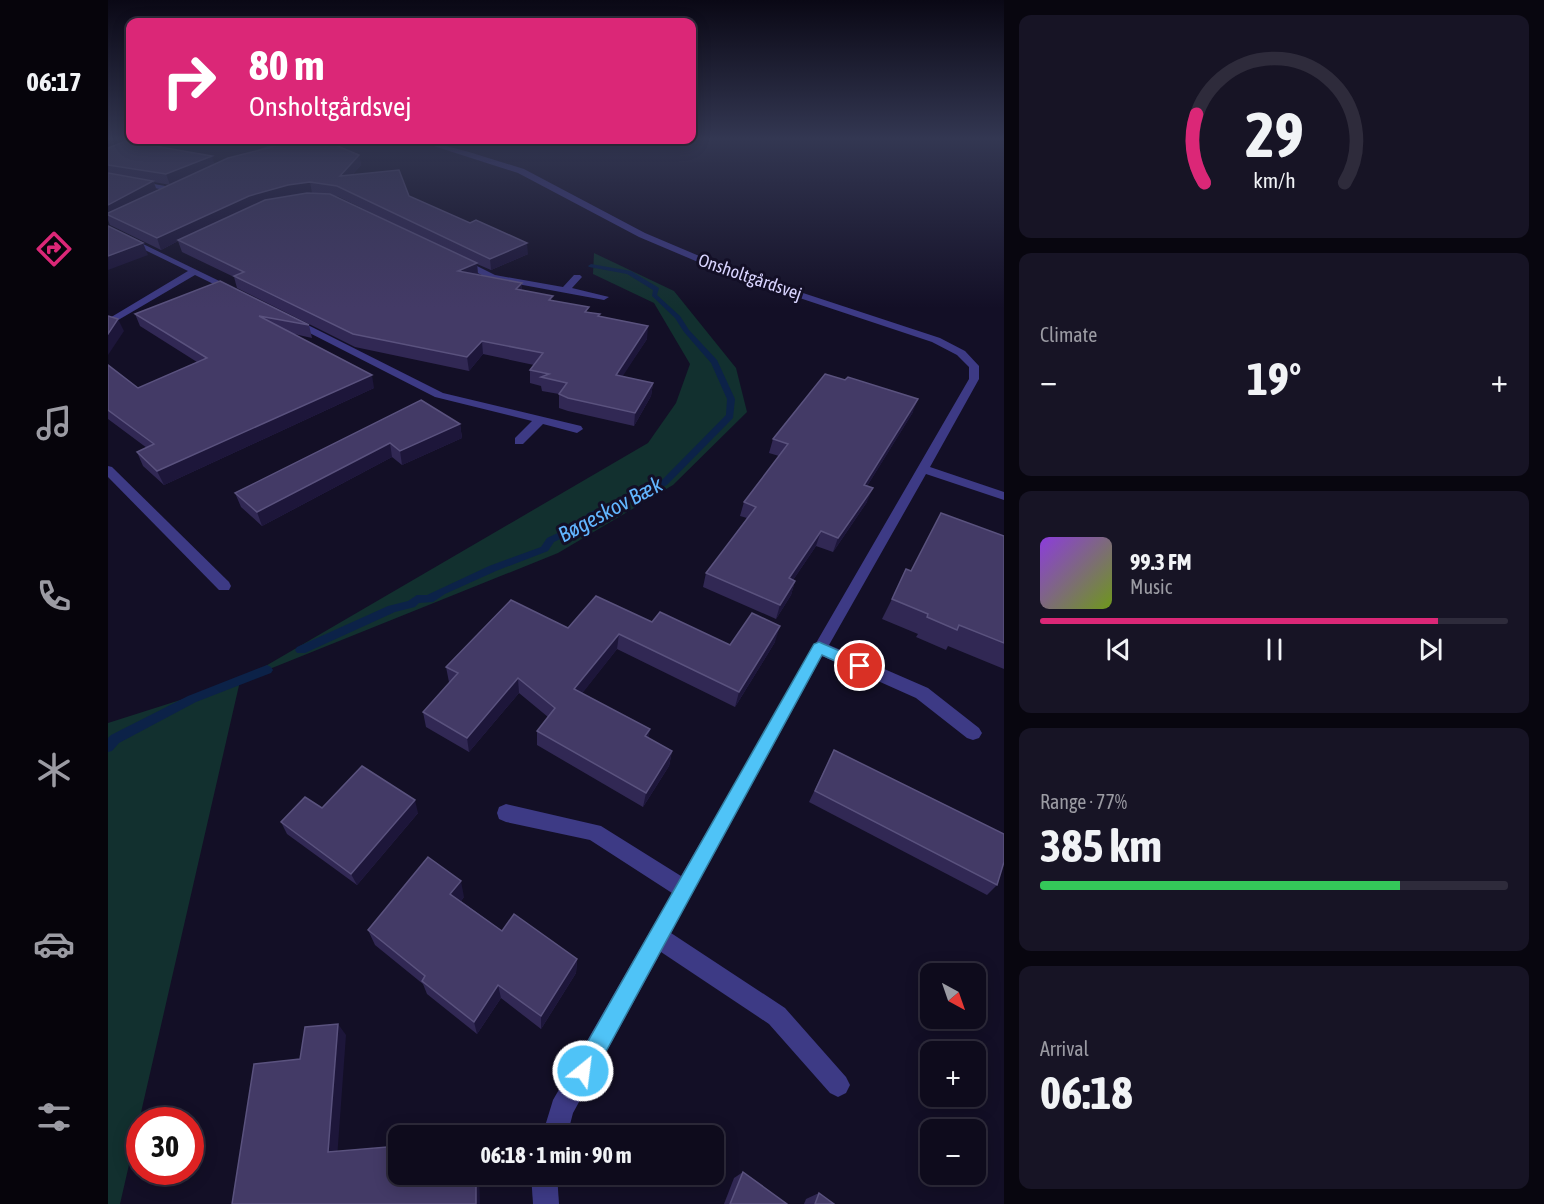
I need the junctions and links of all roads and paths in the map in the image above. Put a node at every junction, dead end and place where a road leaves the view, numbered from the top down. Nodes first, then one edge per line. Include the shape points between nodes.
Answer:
1 (569, 196) edge
2 (108, 229) edge
3 (451, 257) edge
4 (195, 271) junction
5 (577, 277) dead end
6 (565, 290) junction
7 (604, 297) dead end
8 (248, 298) edge
9 (280, 314) edge
10 (111, 318) edge
11 (539, 421) junction
12 (577, 429) dead end
13 (519, 441) dead end
14 (923, 469) junction
15 (108, 470) edge
16 (1004, 496) edge
17 (224, 586) dead end
18 (819, 648) junction
19 (973, 733) dead end
20 (506, 813) dead end
21 (685, 890) junction
22 (658, 937) junction
23 (838, 1085) dead end
24 (557, 1125) edge
25 (545, 1185) edge
26 (546, 1204) edge

1 - 14 street, Onsholtgårdsvej via 642,235 716,267 905,329 961,353 974,366 974,379
2 - 4 street via 168,253
3 - 6 street via 493,277
4 - 8 street
4 - 10 street
5 - 6 street
6 - 7 street
9 - 11 street via 439,395
11 - 12 street
11 - 13 street
14 - 16 street
14 - 18 street, Onsholtgårdsvej
15 - 17 street
18 - 19 street via 922,693
18 - 21 street, Onsholtgårdsvej
20 - 21 street via 594,832
21 - 22 street, Onsholtgårdsvej
22 - 23 street via 777,1016
22 - 24 street, Onsholtgårdsvej via 562,1109
25 - 26 street

